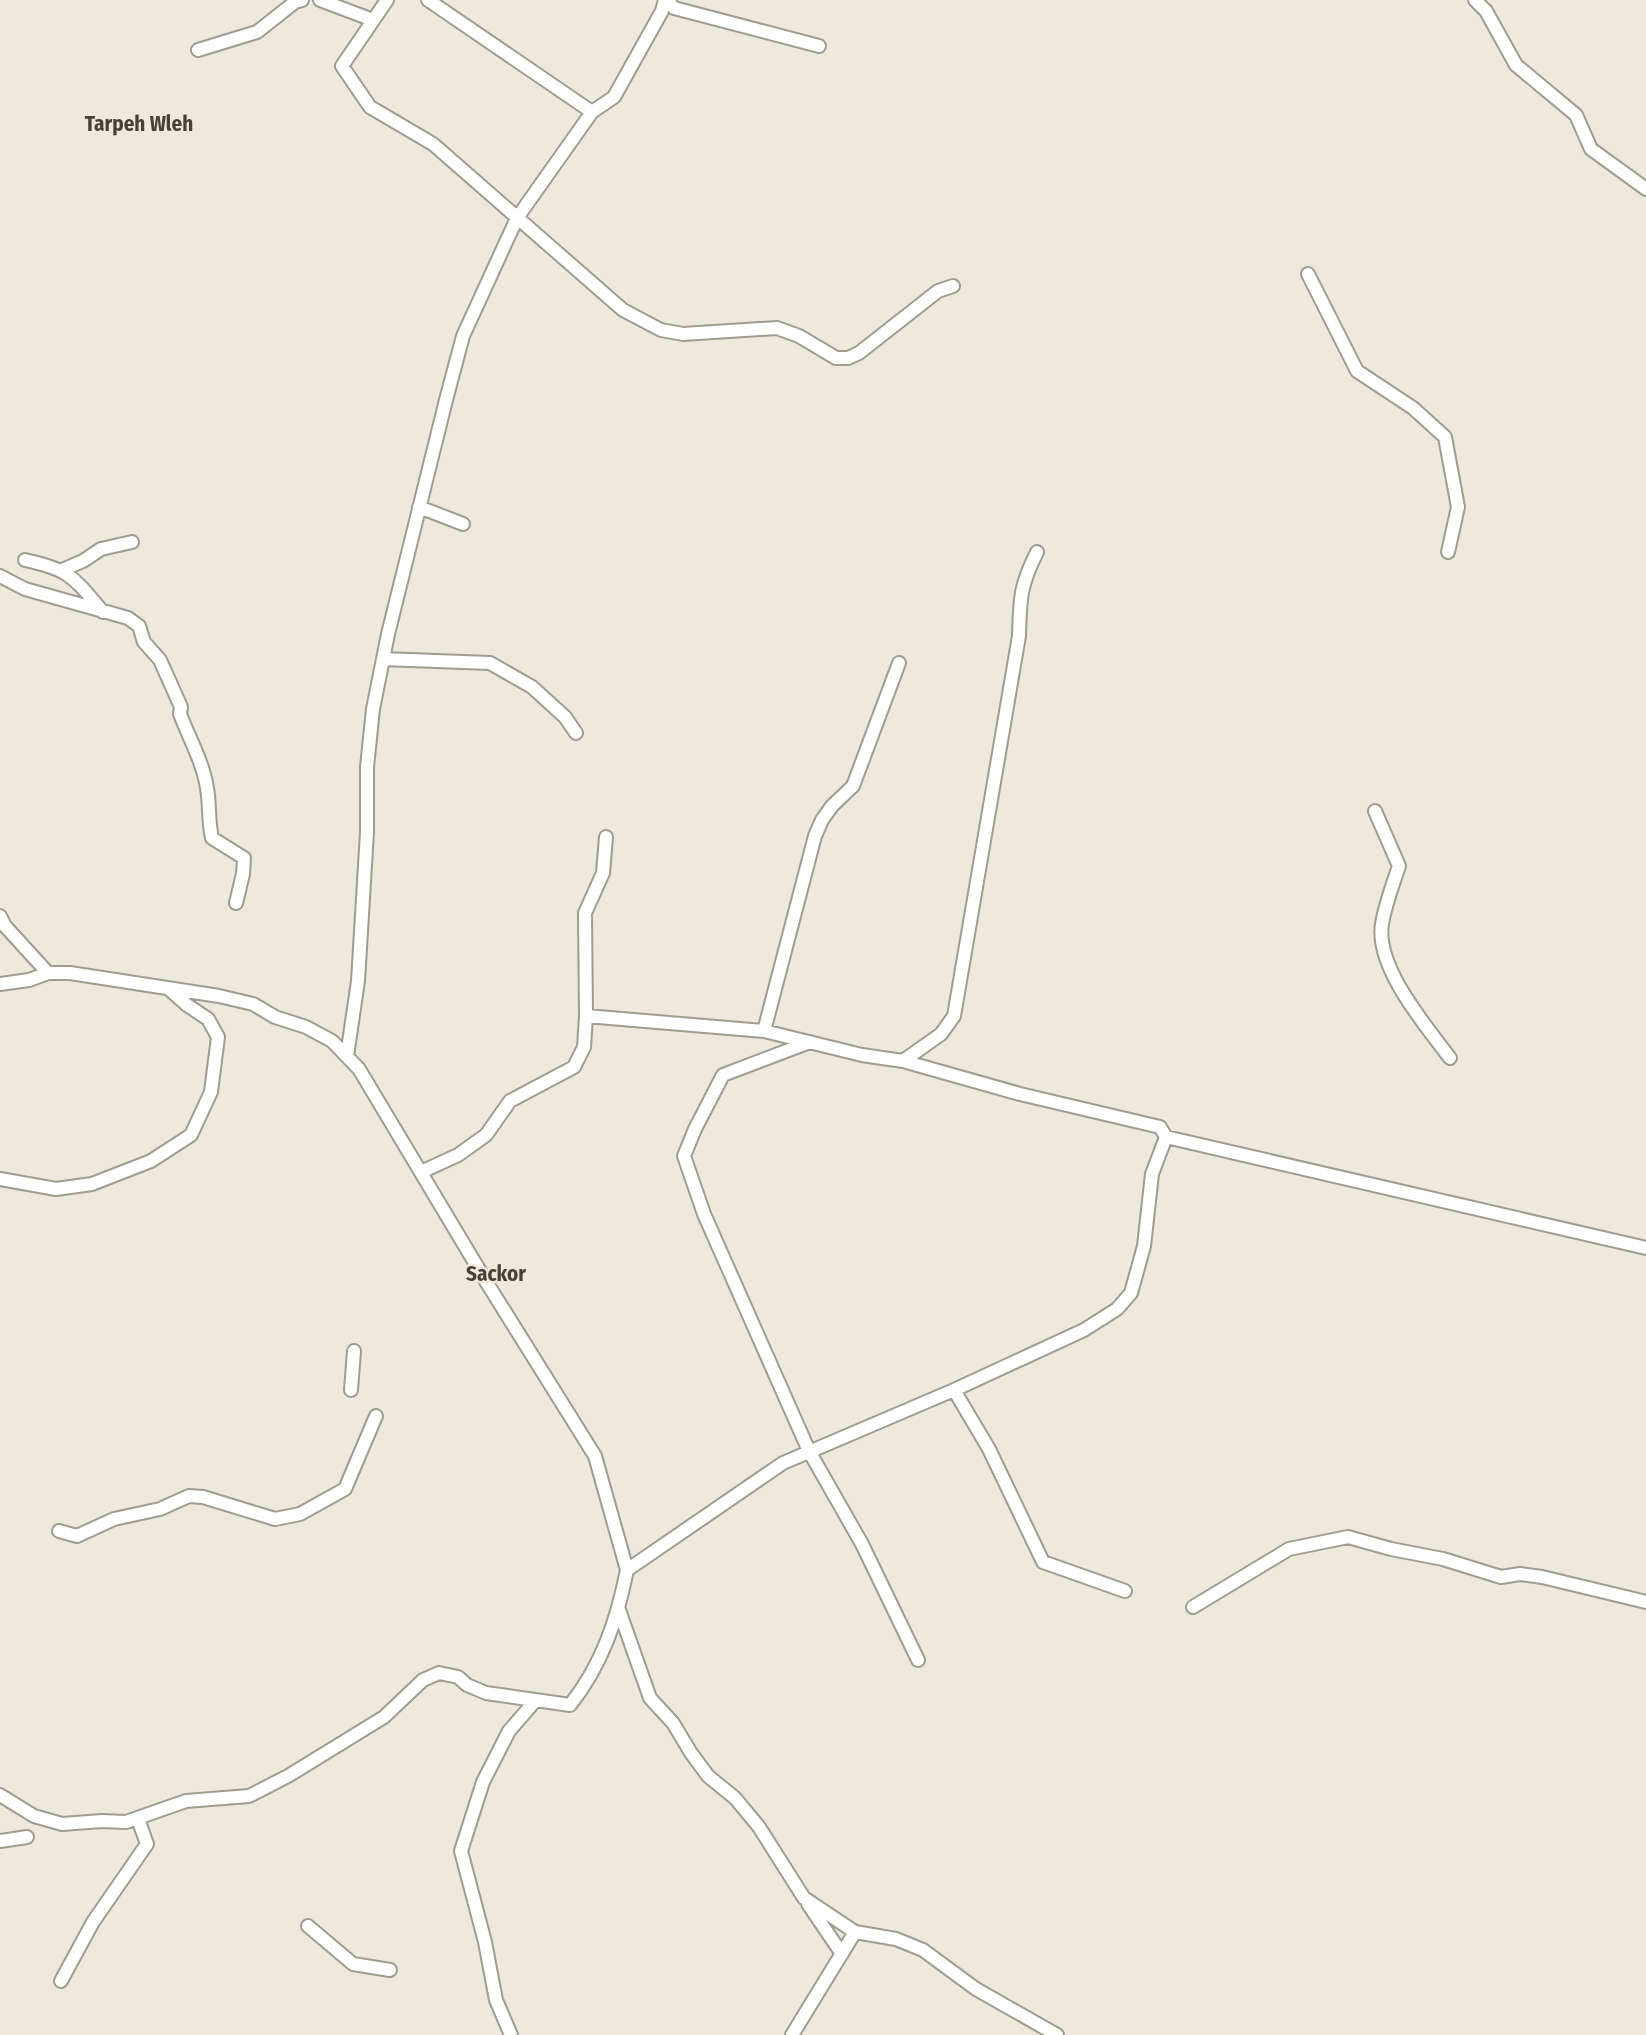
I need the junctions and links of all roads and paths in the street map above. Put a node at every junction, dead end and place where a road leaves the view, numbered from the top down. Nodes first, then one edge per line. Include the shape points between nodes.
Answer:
1 (302, 0) edge
2 (320, 0) edge
3 (387, 0) edge
4 (428, 0) edge
5 (666, 0) edge
6 (1475, 0) edge
7 (373, 20) junction
8 (819, 46) dead end
9 (198, 50) dead end
10 (592, 112) junction
11 (1646, 189) edge
12 (517, 218) junction
13 (1308, 274) dead end
14 (953, 286) dead end
15 (419, 507) junction
16 (463, 524) dead end
17 (132, 542) dead end
18 (1037, 552) dead end
19 (1448, 552) dead end
20 (25, 560) dead end
21 (62, 570) junction
22 (0, 576) edge
23 (103, 612) junction
24 (383, 659) junction
25 (899, 663) dead end
26 (576, 733) dead end
27 (1375, 811) dead end
28 (606, 837) dead end
29 (236, 903) dead end
30 (0, 916) edge
31 (48, 973) junction
32 (0, 984) edge
33 (169, 989) junction
34 (586, 1016) junction
35 (764, 1031) junction
36 (810, 1042) junction
37 (347, 1056) junction
38 (1450, 1058) dead end
39 (904, 1062) junction
40 (1166, 1137) junction
41 (421, 1172) junction
42 (0, 1179) edge
43 (1646, 1248) edge
44 (354, 1351) dead end
45 (351, 1390) dead end
46 (954, 1390) junction
47 (376, 1416) dead end
48 (809, 1451) junction
49 (59, 1531) dead end
50 (627, 1570) junction
51 (1125, 1591) dead end
52 (1646, 1602) edge
53 (1194, 1607) dead end
54 (619, 1610) junction
55 (918, 1660) dead end
56 (535, 1700) junction
57 (0, 1794) edge
58 (138, 1819) junction
59 (27, 1837) dead end
60 (0, 1841) edge
61 (804, 1898) junction
62 (308, 1926) dead end
63 (855, 1932) junction
64 (842, 1954) junction
65 (390, 1970) dead end
66 (61, 1981) dead end
67 (511, 2035) edge
68 (792, 2035) edge
69 (1057, 2035) edge

1 - 9 street via 257,32
2 - 7 street
3 - 7 street
4 - 10 street
5 - 8 street via 674,8
5 - 10 street via 614,97
6 - 11 street via 1516,65 1576,116 1591,149
7 - 12 street via 342,66 370,107 433,144
10 - 12 street
12 - 14 street via 623,310 660,330 683,334 777,328 836,358 859,354 938,291
12 - 15 street via 463,336
13 - 19 street via 1357,371 1413,408 1445,437 1458,507
15 - 16 street
15 - 24 street
17 - 21 street via 101,549
18 - 39 street via 1020,594 1019,636 954,1016 941,1034
20 - 21 street
21 - 23 street via 75,578
22 - 23 street via 24,589
23 - 29 street via 139,626 144,642 160,660 200,760 212,838 244,858
24 - 26 street via 490,663 532,687
24 - 37 street via 367,767 358,981
25 - 35 street via 853,786 832,806 815,836
27 - 38 street via 1399,866 1381,925 1383,947 1404,998
28 - 34 street via 603,873 585,913
30 - 31 street
31 - 32 street
31 - 33 street
33 - 37 street via 253,1004 332,1041
33 - 42 street via 208,1019 218,1037 211,1092 191,1135 151,1161 92,1184 56,1189
34 - 35 street
34 - 41 street via 584,1047 574,1067 510,1101 486,1135 458,1155
35 - 36 street
36 - 39 street
36 - 48 street via 723,1075 684,1156 704,1214
37 - 41 street
39 - 40 street via 1160,1127
40 - 43 street via 1459,1199
40 - 46 street via 1152,1174 1144,1246 1131,1293 1117,1309 1084,1330
41 - 50 street via 596,1456
44 - 45 street
46 - 48 street
46 - 51 street via 989,1449 1043,1562
47 - 49 street via 345,1489 300,1514 275,1519 189,1496 160,1509 114,1519 77,1536
48 - 50 street via 783,1463
48 - 55 street via 862,1544
50 - 54 street
52 - 53 street via 1542,1577 1502,1577 1348,1537 1289,1549
54 - 56 street via 599,1662 570,1704
54 - 61 street via 650,1698 673,1723 708,1776 735,1798 759,1827
56 - 58 street via 486,1692 451,1674 439,1673 429,1676 384,1717 249,1796 186,1801
56 - 67 street via 509,1731 483,1782 461,1851 496,2000
57 - 58 street via 34,1816 62,1824
58 - 66 street via 147,1844 93,1922
59 - 60 street
61 - 63 street
61 - 64 street
62 - 65 street via 353,1964
63 - 64 street
63 - 69 street via 896,1939 923,1950 976,1989
64 - 68 street

